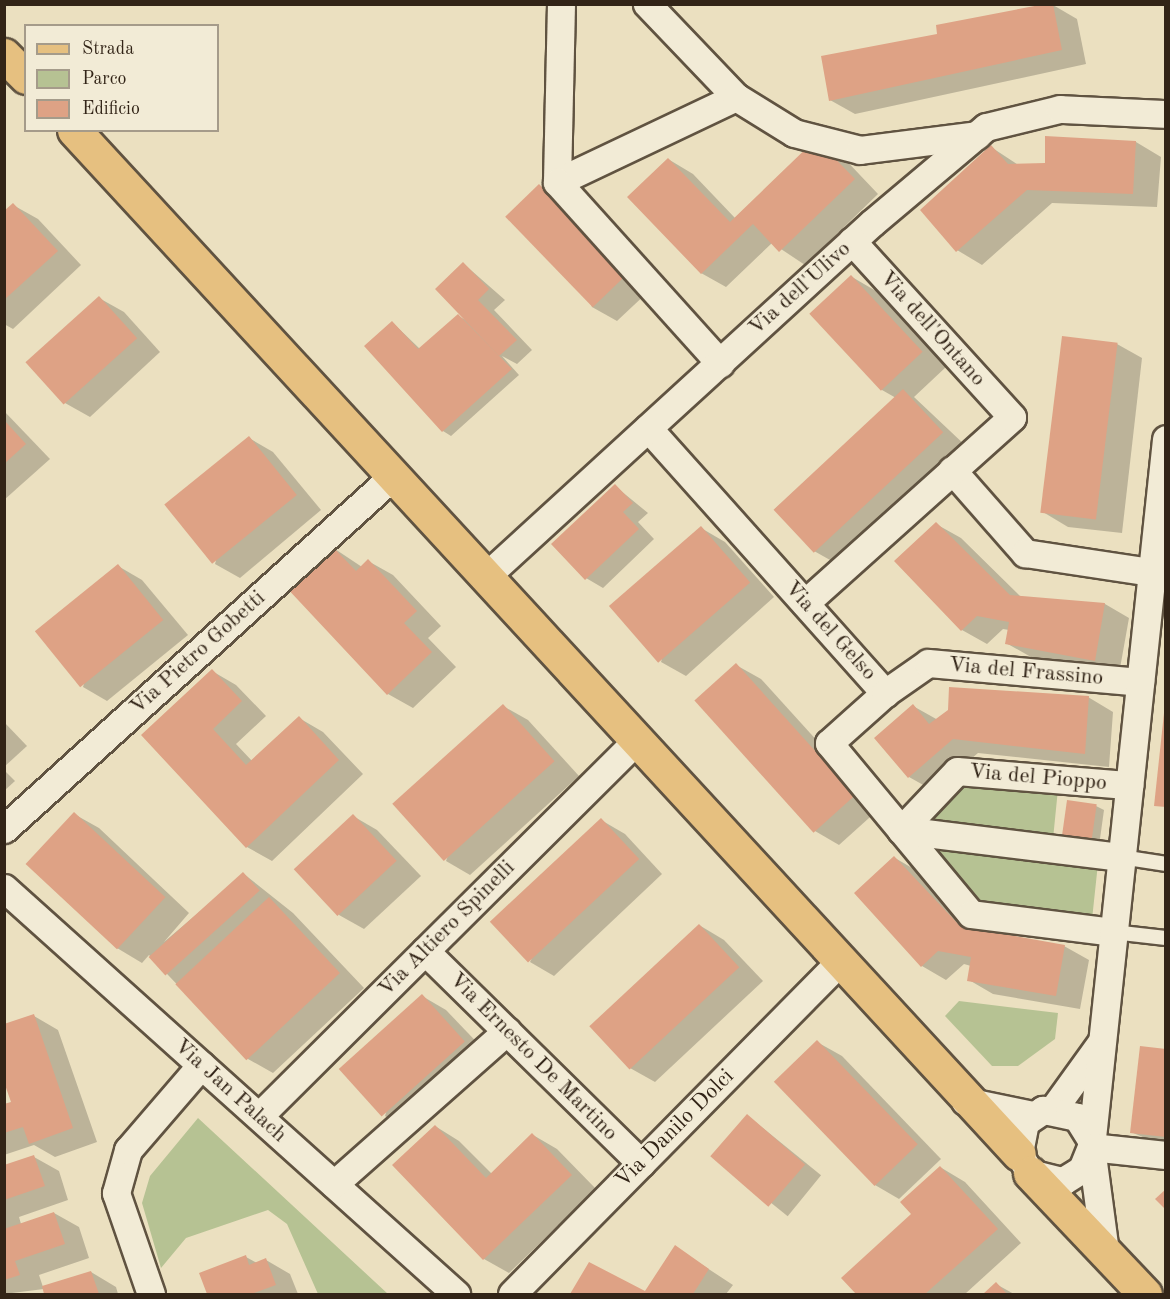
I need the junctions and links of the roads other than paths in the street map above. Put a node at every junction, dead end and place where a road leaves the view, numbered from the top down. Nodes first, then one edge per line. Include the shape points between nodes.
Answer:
1 (561, 4) edge
2 (647, 4) edge
3 (4, 55) edge
4 (24, 76) edge
5 (736, 97) junction
6 (1166, 114) edge
7 (76, 132) edge
8 (976, 135) junction
9 (557, 182) junction
10 (852, 241) junction
11 (720, 363) junction
12 (648, 428) junction
13 (1166, 439) edge
14 (952, 470) junction
15 (392, 477) junction
16 (1162, 505) edge
17 (1157, 565) edge
18 (484, 578) junction
19 (805, 603) junction
20 (1140, 682) junction
21 (885, 693) junction
22 (635, 742) junction
23 (1129, 785) junction
24 (4, 829) edge
25 (901, 830) junction
26 (1121, 857) junction
27 (1166, 864) edge
28 (4, 888) edge
29 (1113, 932) junction
30 (1166, 938) edge
31 (425, 951) junction
32 (838, 963) junction
33 (507, 1031) junction
34 (1101, 1043) junction
35 (201, 1065) junction
36 (965, 1101) junction
37 (1044, 1112) junction
38 (259, 1116) junction
39 (1090, 1143) junction
40 (1166, 1155) edge
41 (641, 1163) junction
42 (1024, 1164) junction
43 (334, 1184) junction
44 (1105, 1252) junction
45 (151, 1294) edge
46 (456, 1294) edge
47 (512, 1294) edge
48 (1145, 1294) edge

1 - 9 street
2 - 5 street
3 - 4 main road
5 - 8 street via 794,132 860,150
5 - 9 street
6 - 8 street, Via dell'Ulivo via 1060,109 986,127
7 - 15 main road
8 - 10 street, Via dell'Ulivo
9 - 11 street
10 - 11 street, Via dell'Ulivo
10 - 14 street, Via dell'Ontano via 1012,417
11 - 12 street, Via dell'Ulivo
12 - 18 street, Via dell'Ulivo
12 - 19 street, Via del Gelso
13 - 16 street
14 - 17 street via 1025,553
14 - 19 street
15 - 18 main road
15 - 24 street, Via Pietro Gobetti
16 - 17 street
17 - 20 street
18 - 22 main road
19 - 21 street, Via del Gelso
20 - 21 street, Via del Frassino via 928,663
20 - 23 street
21 - 25 street, Via del Gelso via 829,743
22 - 31 street, Via Altiero Spinelli
22 - 32 main road
23 - 25 street, Via del Pioppo via 957,771
23 - 26 street
25 - 26 street
25 - 29 street, Via del Gelso via 971,914
26 - 27 lane
26 - 29 street
28 - 35 street, Via Jan Palach
29 - 30 lane
29 - 34 street
31 - 33 street, Via Ernesto De Martino
31 - 38 street, Via Altiero Spinelli
32 - 36 main road
32 - 41 street, Via Danilo Dolci
33 - 41 street, Via Ernesto De Martino
33 - 43 street
34 - 37 street
34 - 39 street
35 - 38 street, Via Jan Palach
35 - 45 street via 128,1150 116,1193
36 - 37 street
36 - 42 main road
37 - 39 street via 1077,1117
37 - 42 street via 1020,1132
38 - 43 street, Via Jan Palach
39 - 40 street
39 - 42 street via 1082,1169 1063,1181
39 - 44 street
41 - 47 street, Via Danilo Dolci
42 - 44 main road
43 - 46 street, Via Jan Palach
44 - 48 main road

